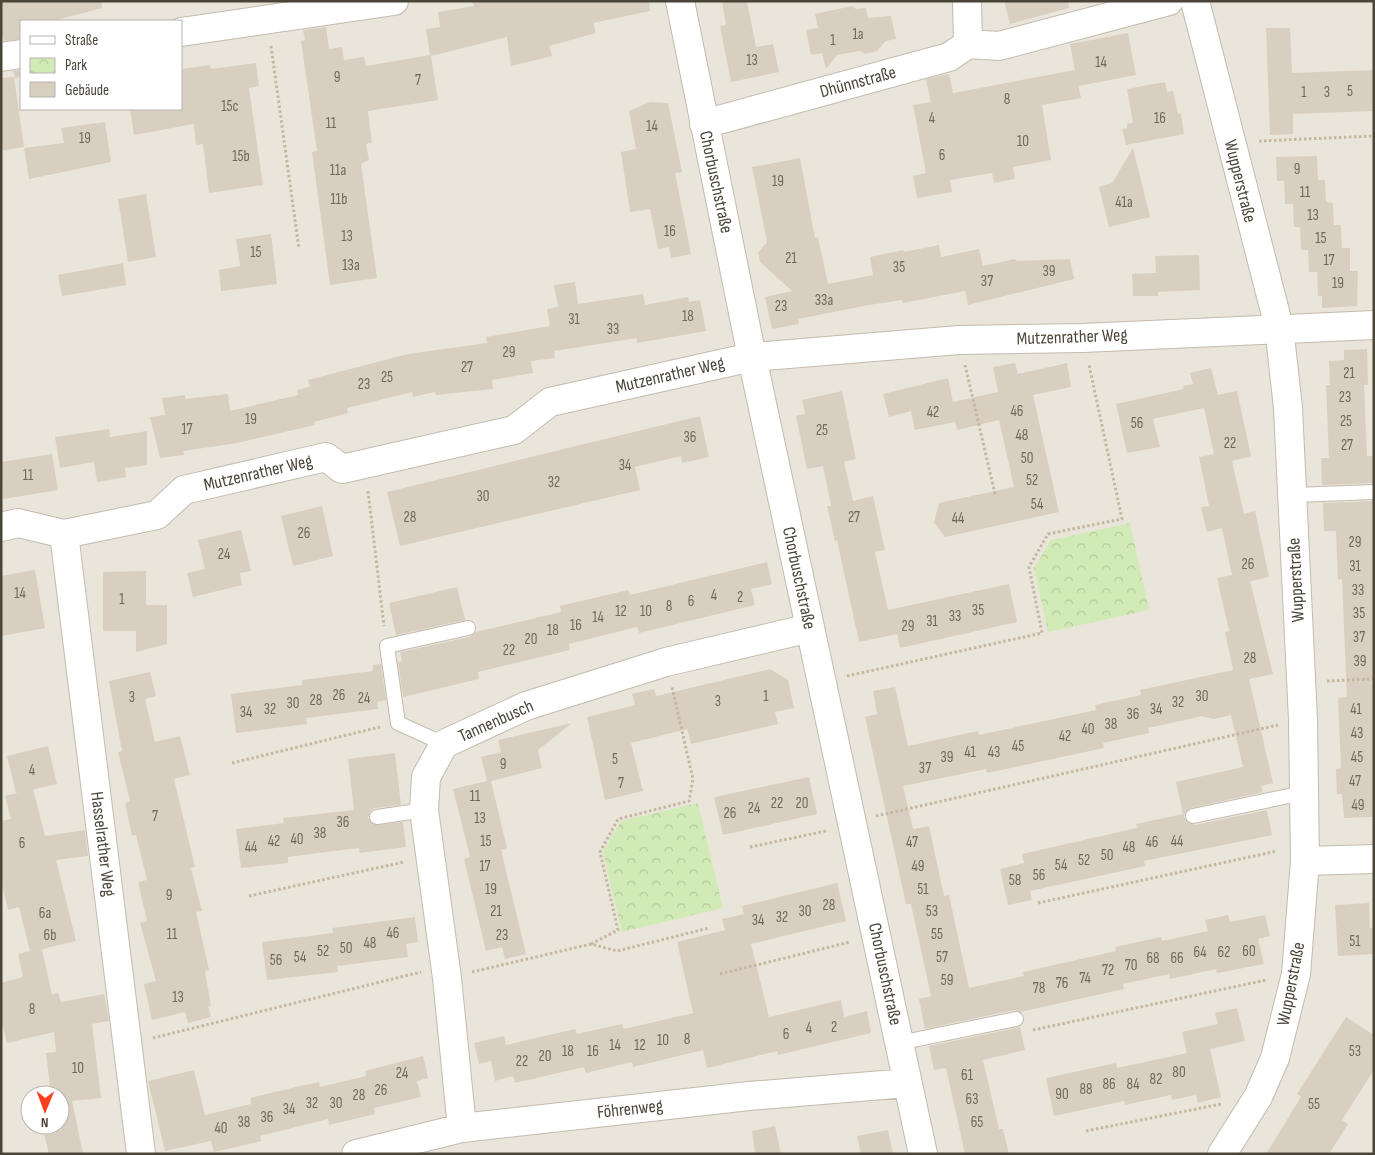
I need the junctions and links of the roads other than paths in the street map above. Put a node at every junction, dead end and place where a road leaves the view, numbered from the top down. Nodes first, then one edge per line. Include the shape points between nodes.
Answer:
1 (394, 1) edge
2 (680, 1) edge
3 (967, 1) edge
4 (1169, 1) edge
5 (1195, 1) edge
6 (182, 32) edge
7 (968, 44) junction
8 (20, 54) edge
9 (1, 57) edge
10 (704, 124) junction
11 (1374, 325) edge
12 (1279, 327) junction
13 (752, 357) junction
14 (1374, 492) edge
15 (1293, 495) junction
16 (1, 527) edge
17 (64, 534) junction
18 (468, 628) dead end
19 (810, 628) junction
20 (444, 744) junction
21 (1303, 793) junction
22 (424, 810) junction
23 (1193, 816) dead end
24 (377, 817) dead end
25 (1305, 853) junction
26 (1374, 859) edge
27 (1016, 1019) road end
28 (899, 1043) junction
29 (907, 1083) junction
30 (462, 1128) junction
31 (141, 1154) edge
32 (356, 1154) edge
33 (923, 1154) edge
34 (1222, 1154) edge

1 - 6 street
2 - 10 street, Chorbuschstraße
3 - 7 street
4 - 7 street via 999,46
5 - 12 street, Wupperstraße
7 - 10 street, Dhünnstraße via 949,57
8 - 9 street
10 - 13 street, Chorbuschstraße
11 - 12 street, Mutzenrather Weg
12 - 13 street, Mutzenrather Weg via 1083,338 959,340
12 - 15 street, Wupperstraße
13 - 17 street, Mutzenrather Weg via 550,402 514,430 342,469 326,457 184,490 157,515
13 - 19 street, Chorbuschstraße
14 - 15 lane
15 - 21 street, Wupperstraße
16 - 17 street, Mutzenrather Weg via 18,523
17 - 31 street, Hasselrather Weg
18 - 20 lane via 387,646 398,723
19 - 20 street, Tannenbusch via 666,662 526,706
19 - 28 street, Chorbuschstraße
20 - 22 street, Tannenbusch via 426,777
21 - 23 lane
21 - 25 street, Wupperstraße
22 - 24 lane
22 - 30 street, Tannenbusch via 446,972
25 - 26 street
25 - 34 street, Wupperstraße via 1296,974 1275,1058 1258,1097
27 - 28 lane
28 - 29 street, Chorbuschstraße
29 - 30 street, Föhrenweg via 739,1097
29 - 33 street, Chorbuschstraße
30 - 32 street, Föhrenweg

